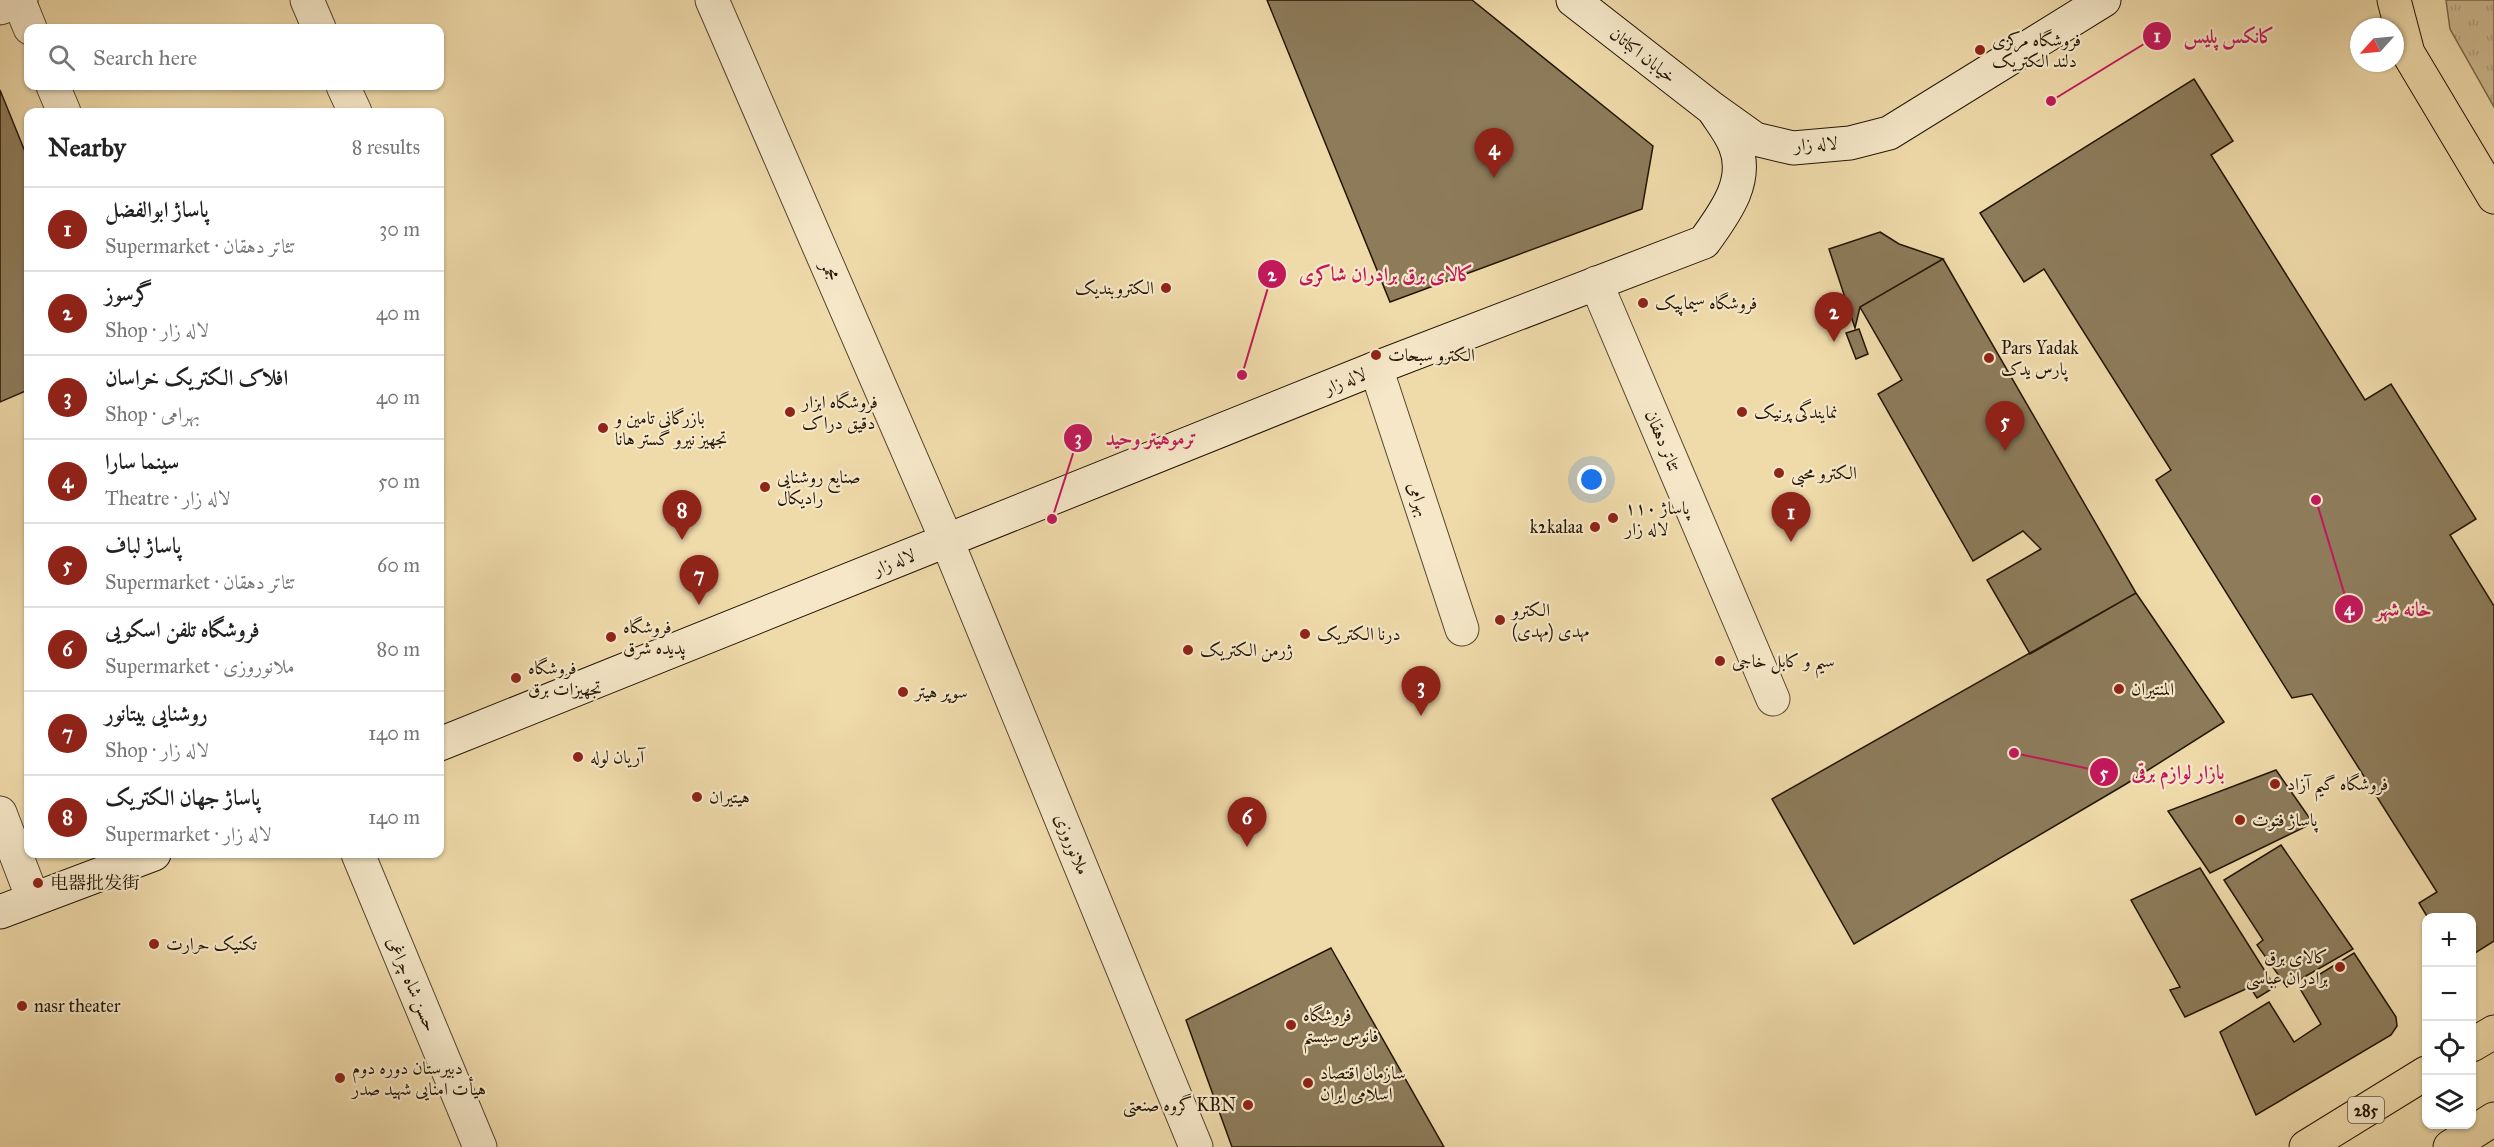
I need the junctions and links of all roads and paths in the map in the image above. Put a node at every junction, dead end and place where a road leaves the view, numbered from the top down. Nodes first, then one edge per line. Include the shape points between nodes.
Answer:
1 (20, 0) edge
2 (307, 0) edge
3 (712, 0) edge
4 (1573, 0) edge
5 (2104, 0) edge
6 (2394, 0) edge
7 (0, 8) edge
8 (29, 24) edge
9 (317, 24) edge
10 (55, 90) edge
11 (345, 90) edge
12 (62, 108) edge
13 (353, 108) edge
14 (1713, 109) junction
15 (2494, 197) edge
16 (1596, 284) junction
17 (1376, 368) junction
18 (947, 541) junction
19 (1462, 629) dead end
20 (1773, 699) dead end
21 (444, 742) edge
22 (0, 813) edge
23 (143, 858) edge
24 (360, 858) edge
25 (33, 899) junction
26 (0, 912) edge
27 (2494, 1032) edge
28 (2476, 1043) edge
29 (2424, 1075) edge
30 (2494, 1119) edge
31 (480, 1147) edge
32 (1197, 1147) edge
33 (2306, 1147) edge
34 (2450, 1147) edge

1 - 7 street
1 - 8 street
2 - 9 street
3 - 18 street, مجمر
4 - 14 street, خیابان اکباتان
5 - 14 street, لاله زار via 1889,133 1793,148 1755,139
6 - 15 main road via 2408,53
10 - 12 street
11 - 13 street
14 - 16 street, لاله زار via 1735,146 1740,174 1730,205 1704,242
16 - 17 street, لاله زار
16 - 20 street, تئاتر دهقان
17 - 18 street, لاله زار
17 - 19 street, بهرامی
18 - 21 street, لاله زار
18 - 32 street, ملانوروزی
22 - 25 street
23 - 25 street
24 - 31 street, حسن شاه چراغی
25 - 26 street
27 - 28 main road
29 - 33 main road, 285
30 - 34 main road

